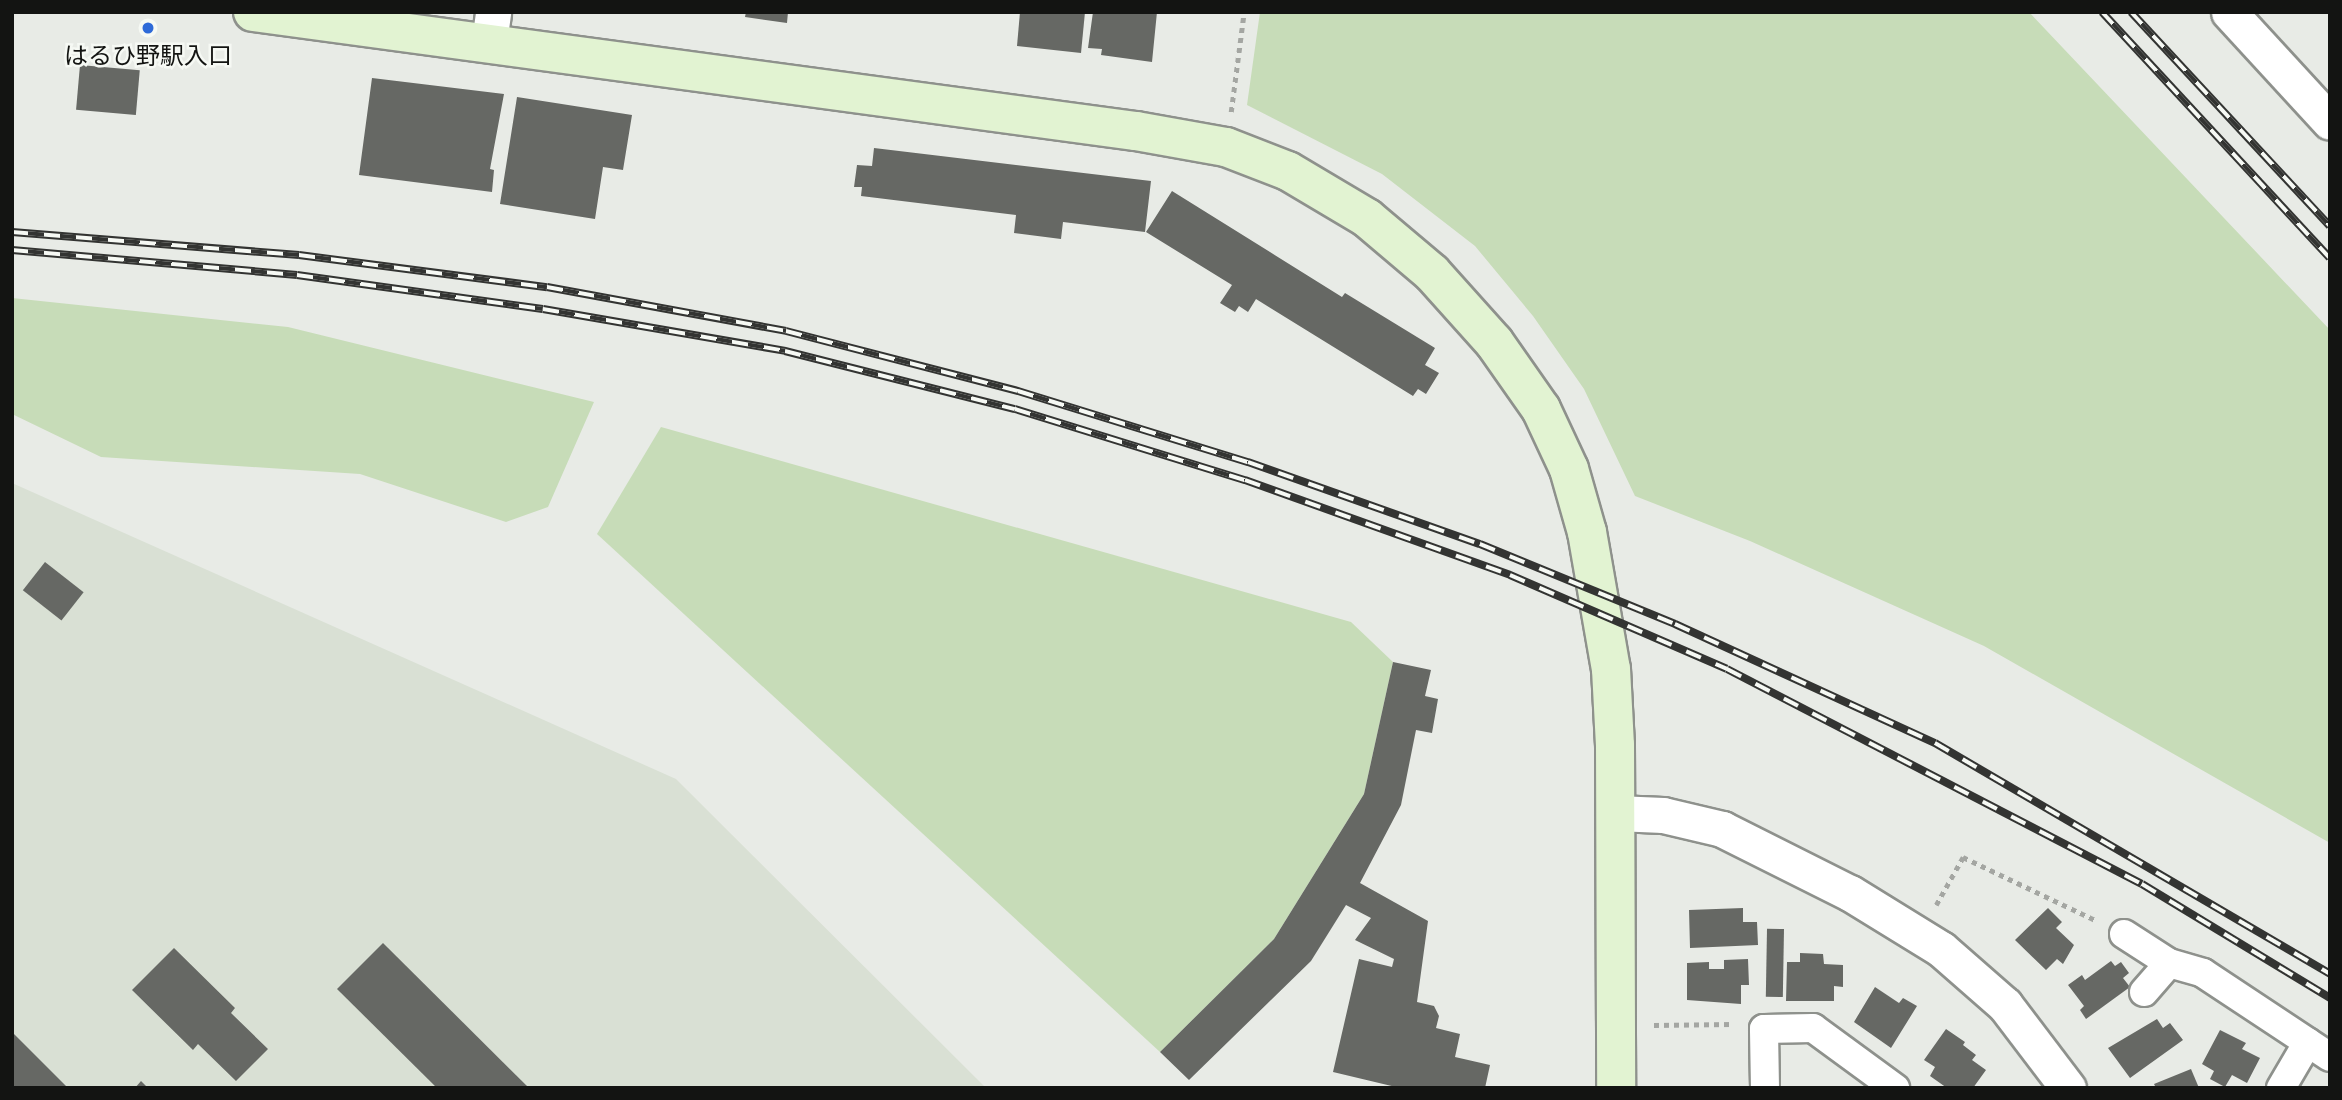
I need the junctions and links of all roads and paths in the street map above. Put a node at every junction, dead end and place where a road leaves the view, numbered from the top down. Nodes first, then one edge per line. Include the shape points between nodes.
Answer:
1 (253, 12) edge
2 (1244, 12) edge
3 (2229, 12) edge
4 (491, 27) edge
5 (2330, 122) edge
6 (1226, 147) junction
7 (1616, 813) junction
8 (2124, 934) joint
9 (1919, 935) junction
10 (2169, 963) junction
11 (2144, 992) dead end
12 (1653, 1025) dead end
13 (1764, 1029) junction
14 (2319, 1050) edge
15 (1616, 1088) edge
16 (1765, 1088) edge
17 (1895, 1088) edge
18 (2068, 1088) edge
19 (2281, 1088) edge

1 - 4 main road
2 - 6 path
3 - 5 street
4 - 6 main road
6 - 7 main road via 1288,171 1367,218 1432,273 1494,342 1541,409 1569,469 1601,602 1611,669
7 - 9 street via 1663,815 1723,829 1850,893
7 - 15 main road
8 - 9 path via 1963,857
8 - 10 street
9 - 18 street via 2005,1005
10 - 11 street
10 - 14 street via 2203,973
12 - 13 path via 1741,1024
13 - 16 street
13 - 17 street via 1813,1028
14 - 19 street

